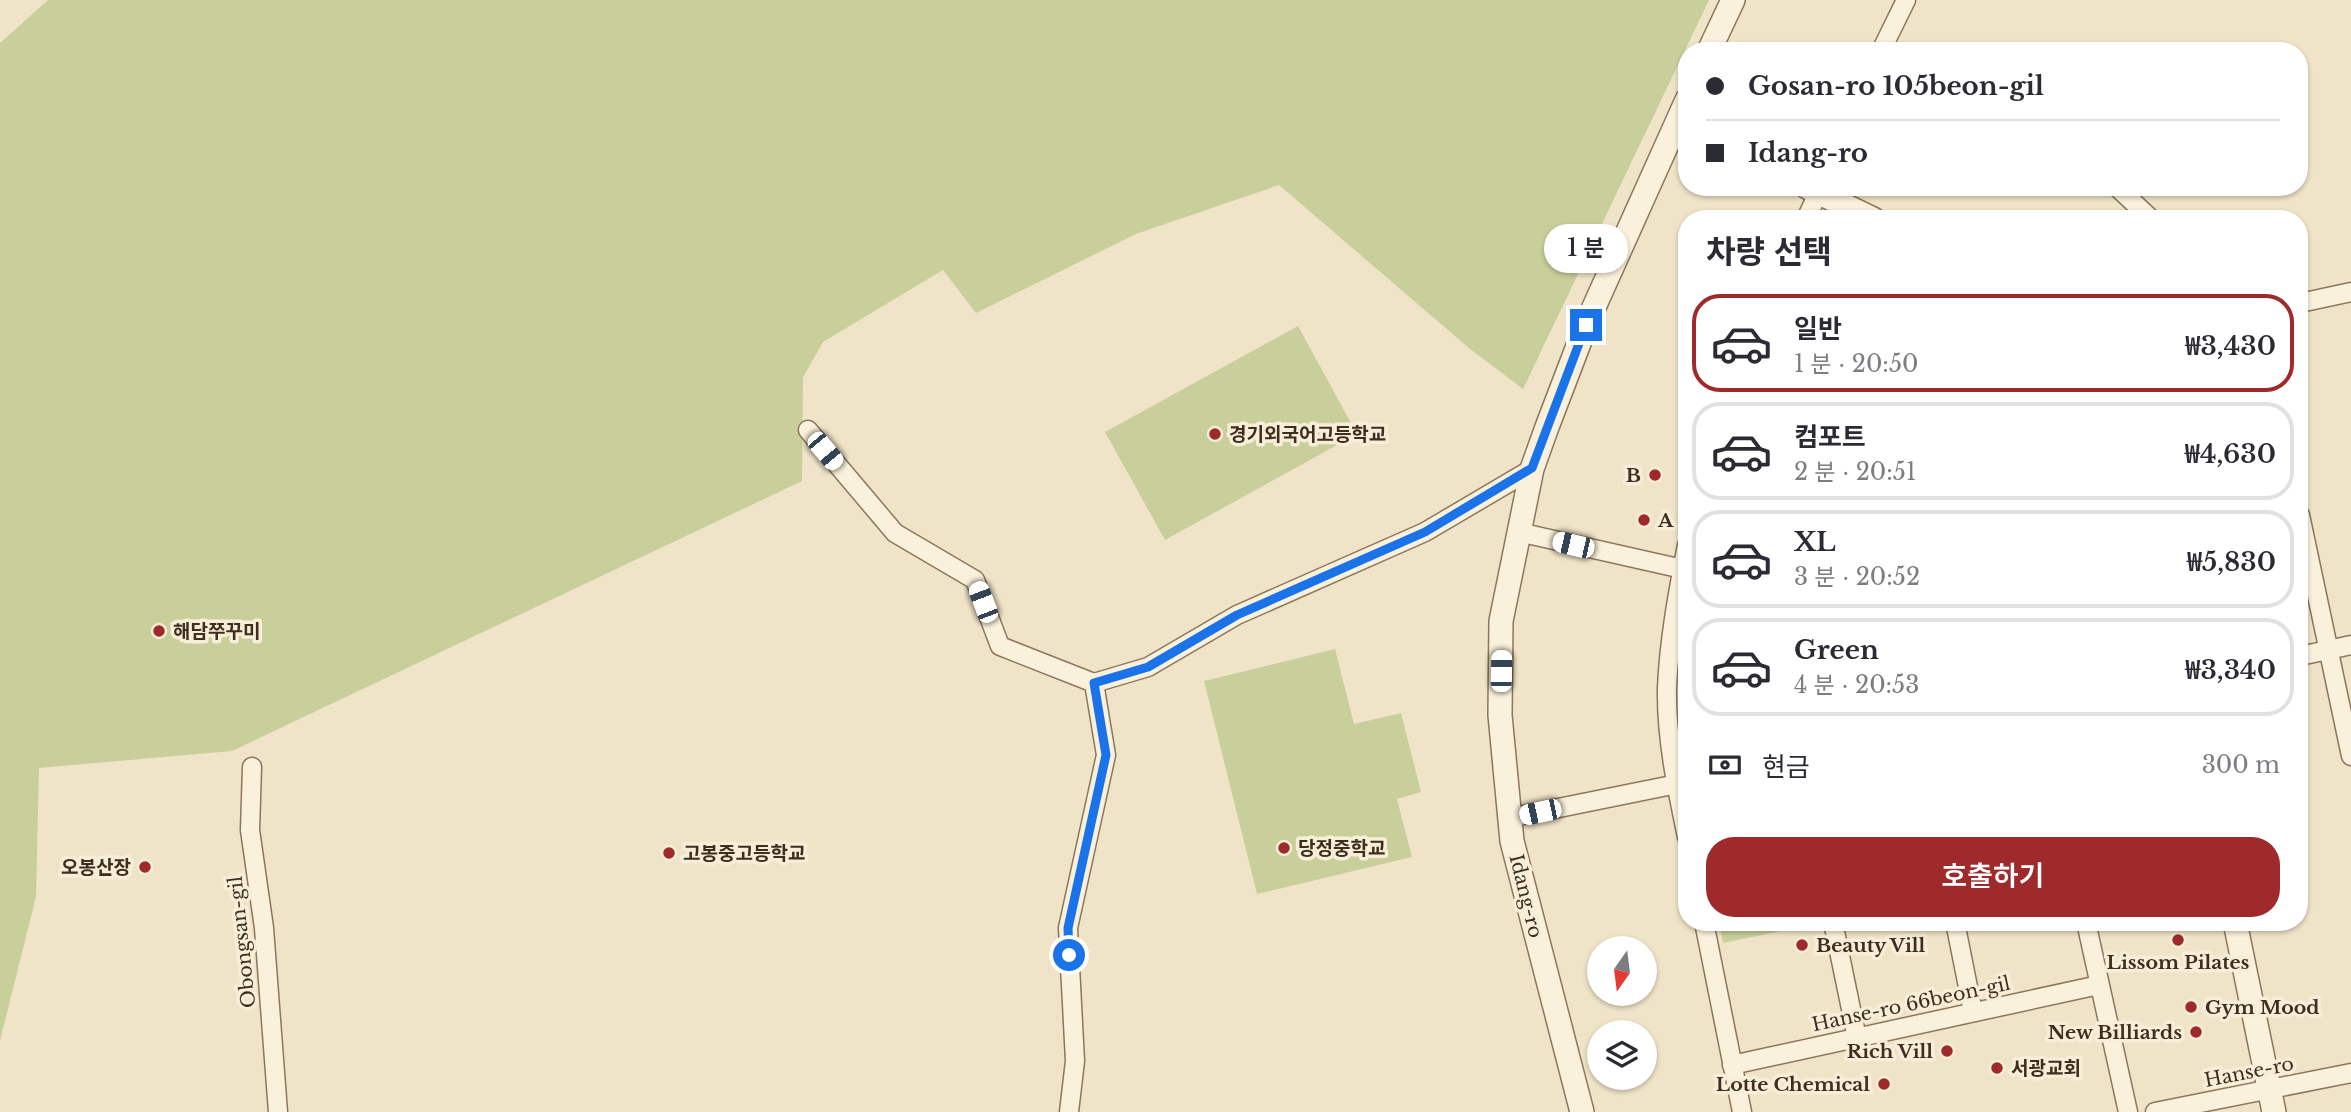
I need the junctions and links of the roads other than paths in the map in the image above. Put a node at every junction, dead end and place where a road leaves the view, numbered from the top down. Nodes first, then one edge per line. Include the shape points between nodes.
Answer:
1 (1733, 0) edge
2 (1906, 0) edge
3 (1713, 42) edge
4 (1885, 42) edge
5 (1678, 138) edge
6 (1829, 196) edge
7 (2127, 196) edge
8 (1856, 210) edge
9 (2141, 210) edge
10 (2351, 292) edge
11 (2308, 301) edge
12 (808, 430) dead end
13 (1532, 468) junction
14 (1518, 532) junction
15 (2308, 552) edge
16 (1678, 568) edge
17 (1678, 617) edge
18 (2351, 645) edge
19 (2329, 650) junction
20 (2308, 654) edge
21 (1094, 683) junction
22 (2351, 756) edge
23 (1678, 758) edge
24 (252, 767) dead end
25 (1678, 784) edge
26 (1509, 818) junction
27 (1706, 931) edge
28 (1835, 931) edge
29 (1957, 931) edge
30 (2088, 931) edge
31 (2237, 931) edge
32 (2099, 985) junction
33 (1973, 1012) junction
34 (1857, 1038) junction
35 (1732, 1065) junction
36 (2351, 1073) edge
37 (2272, 1101) edge
38 (278, 1112) edge
39 (1069, 1112) edge
40 (1583, 1112) edge
41 (1742, 1112) edge
42 (2129, 1112) edge
43 (2155, 1112) edge

1 - 3 street
2 - 4 street
5 - 13 street, Idang-ro via 1586,325
6 - 8 street
7 - 9 street
10 - 11 street
12 - 21 street via 895,533 975,580 1000,646
13 - 14 street, Idang-ro
13 - 21 street via 1425,532 1237,615 1148,667
14 - 16 street
14 - 26 street, Idang-ro via 1501,621 1500,715
15 - 19 street
17 - 23 street via 1667,690
18 - 19 street
19 - 20 street
19 - 22 street
21 - 39 street via 1106,755 1068,928 1075,1061
24 - 38 street, Obongsan-gil via 250,830 264,928
25 - 26 street
26 - 40 street, Idang-ro
27 - 35 street
28 - 34 street
29 - 33 street
30 - 32 street
31 - 37 street
32 - 33 street, Hanse-ro 66beon-gil
32 - 42 street
33 - 34 street, Hanse-ro 66beon-gil
34 - 35 street, Hanse-ro 66beon-gil
35 - 41 street
36 - 37 street, Hanse-ro
37 - 43 street, Hanse-ro

